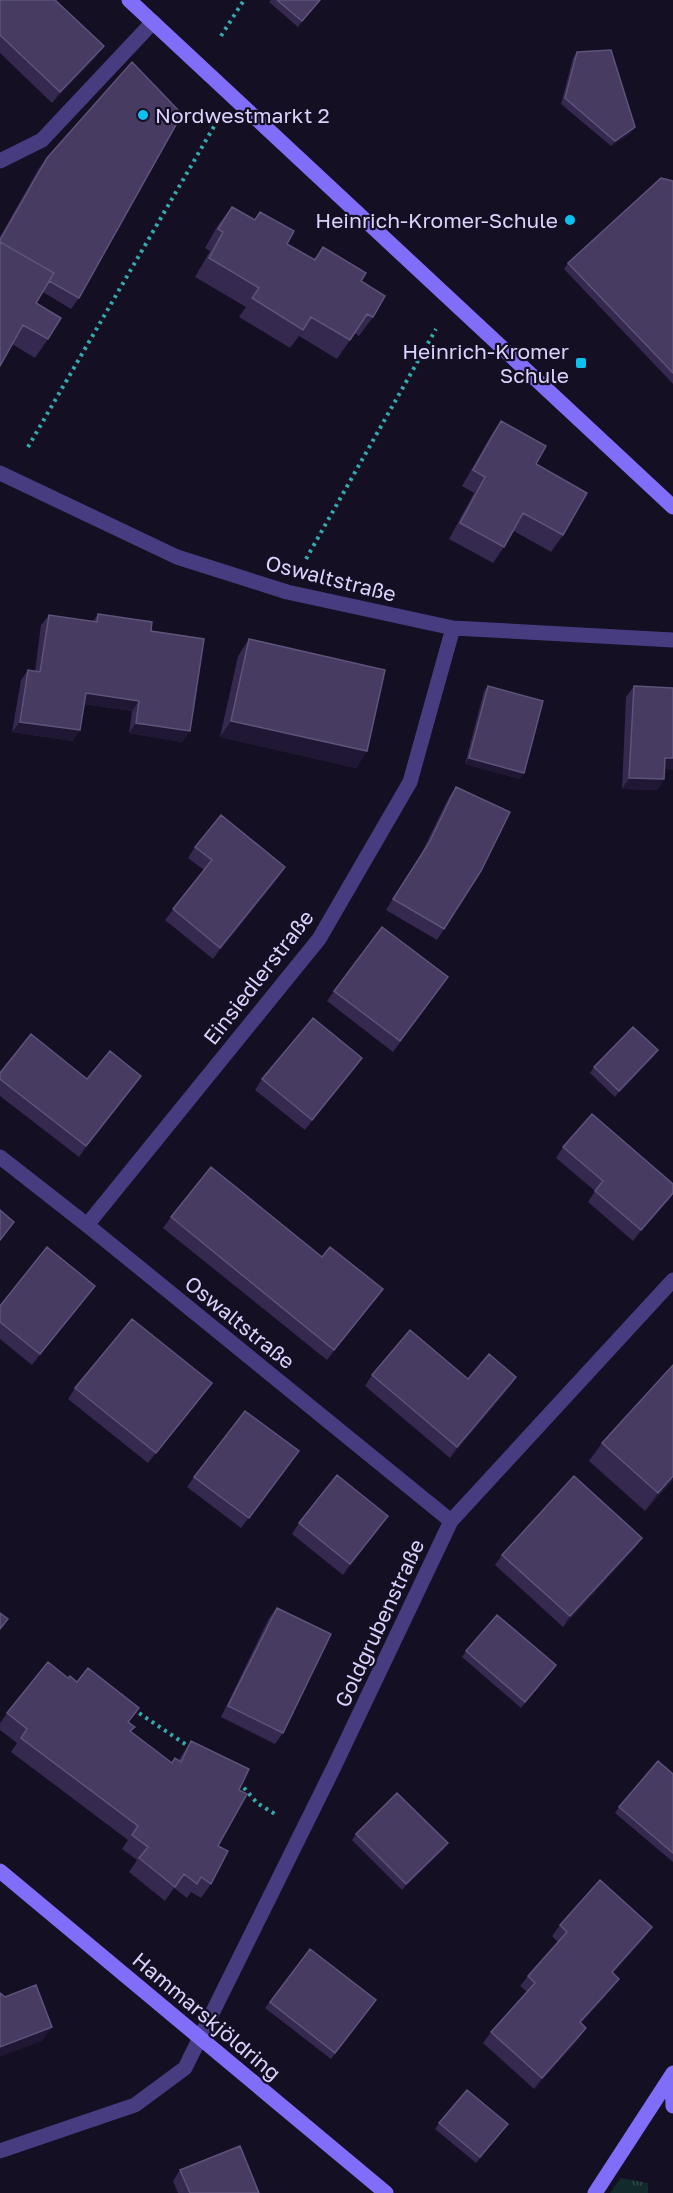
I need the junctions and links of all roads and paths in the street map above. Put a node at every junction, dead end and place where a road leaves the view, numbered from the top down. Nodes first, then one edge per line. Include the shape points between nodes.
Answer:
1 (129, 0) edge
2 (244, 0) edge
3 (153, 22) junction
4 (220, 36) dead end
5 (218, 120) dead end
6 (0, 161) edge
7 (437, 325) dead end
8 (28, 447) dead end
9 (0, 473) edge
10 (673, 507) edge
11 (306, 559) dead end
12 (453, 628) junction
13 (673, 640) edge
14 (0, 1157) edge
15 (87, 1225) junction
16 (673, 1280) edge
17 (451, 1521) junction
18 (129, 1707) edge
19 (194, 1751) edge
20 (238, 1780) edge
21 (279, 1816) dead end
22 (0, 1871) edge
23 (201, 2037) junction
24 (672, 2074) edge
25 (673, 2106) edge
26 (0, 2151) edge
27 (386, 2193) edge
28 (595, 2193) edge

1 - 3 main road
2 - 4 path
3 - 6 street via 42,140
3 - 10 main road
5 - 8 path
7 - 11 path
9 - 12 street, Oswaltstraße via 177,557 287,592
12 - 13 street, Oswaltstraße
12 - 15 street, Einsiedlerstraße via 410,782 319,939
14 - 15 street, Oswaltstraße
15 - 17 street, Oswaltstraße
16 - 17 street, Goldgrubenstraße
17 - 23 street, Goldgrubenstraße
18 - 19 path
20 - 21 path via 257,1803
22 - 23 main road, Hammarskjöldring
23 - 26 street, Goldgrubenstraße via 184,2068 135,2105
23 - 27 main road, Hammarskjöldring
24 - 25 main road
24 - 28 main road

